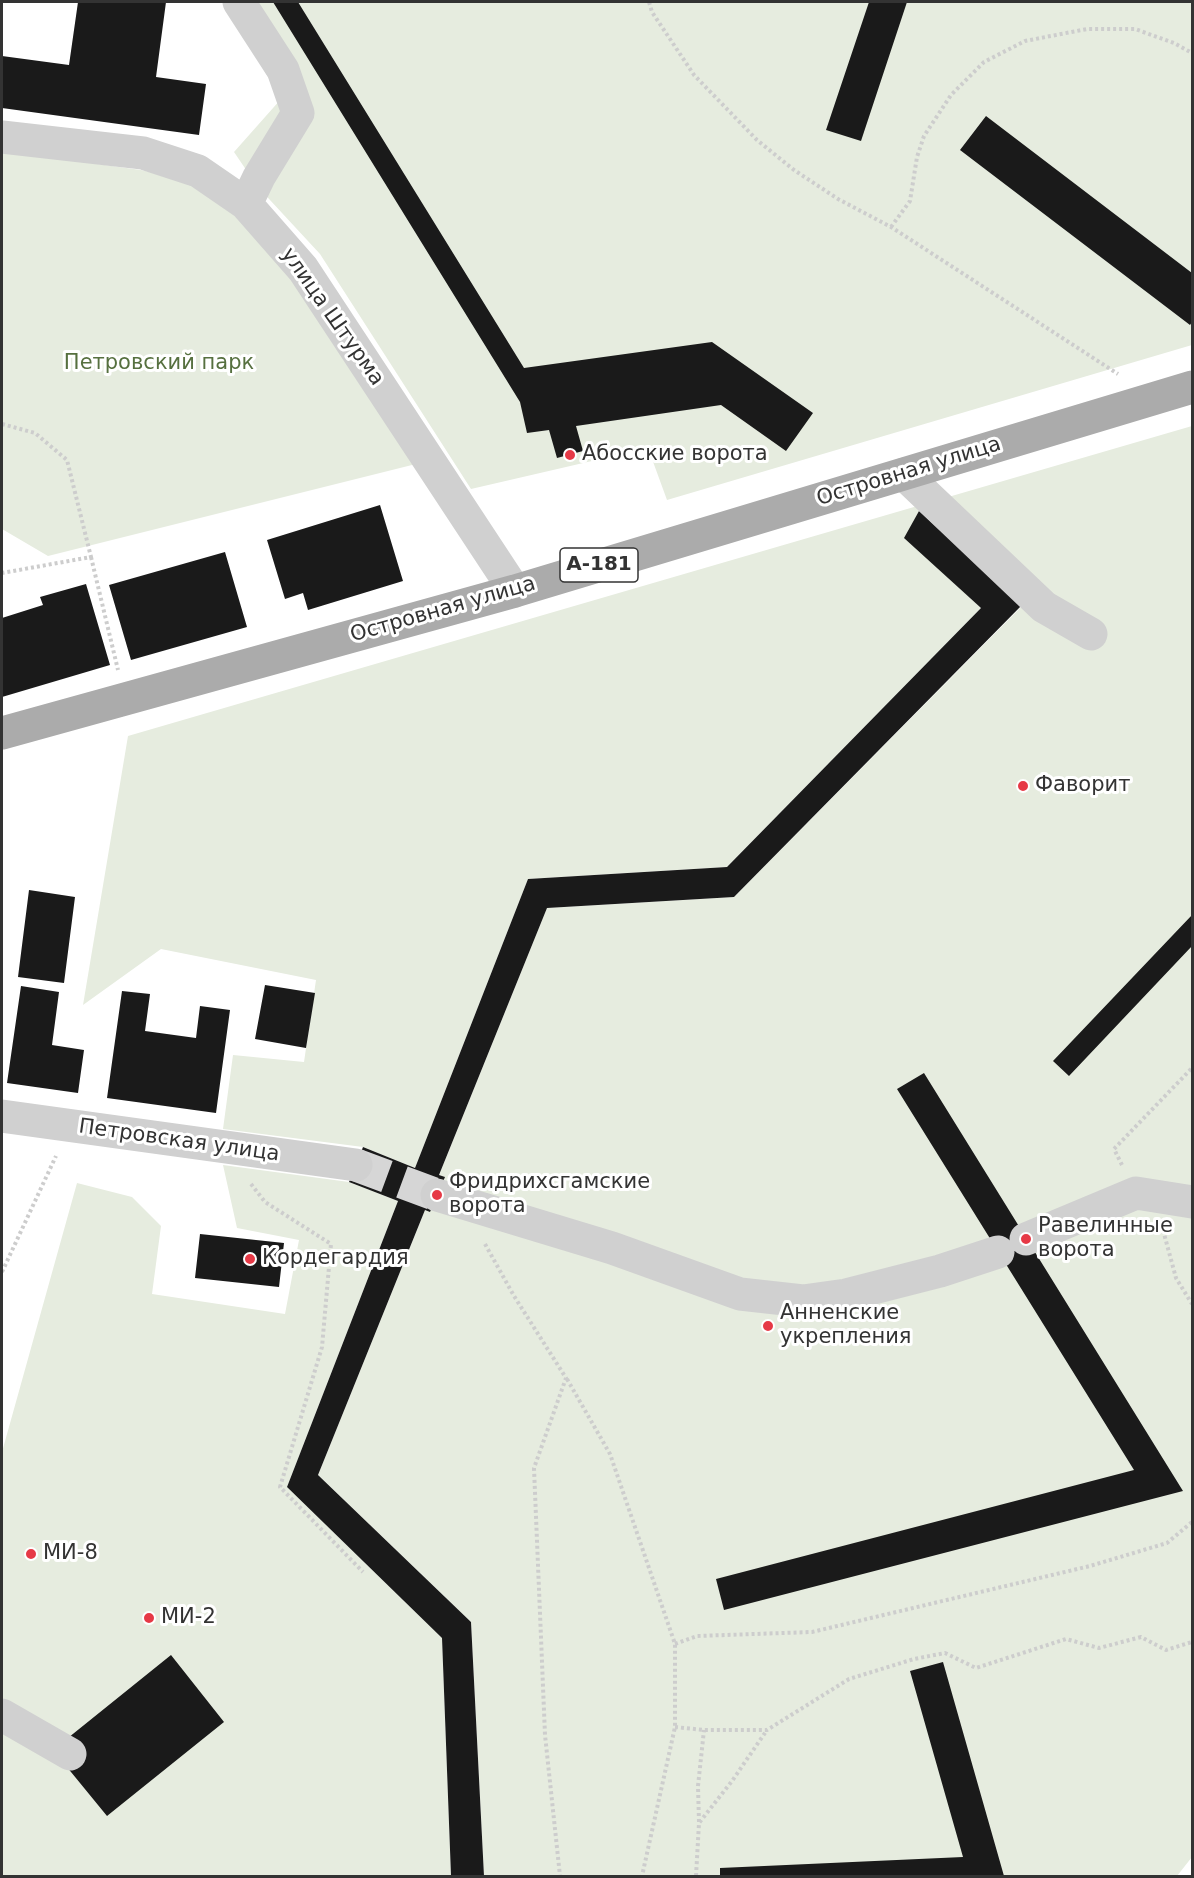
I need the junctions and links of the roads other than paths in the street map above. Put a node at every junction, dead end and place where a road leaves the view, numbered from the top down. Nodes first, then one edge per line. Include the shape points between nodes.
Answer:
1 (239, 2) edge
2 (2, 137) edge
3 (246, 204) junction
4 (1192, 387) edge
5 (904, 474) junction
6 (516, 591) junction
7 (1091, 634) dead end
8 (2, 733) edge
9 (2, 1116) edge
10 (356, 1165) tunnel mouth
11 (437, 1195) tunnel mouth
12 (1192, 1202) edge
13 (2, 1715) edge
14 (70, 1754) dead end

1 - 3 street via 282,70 298,113
2 - 3 street, улица Штурма via 143,153 198,171
3 - 6 street, улица Штурма via 303,269
4 - 5 main road, Островная улица / А-181
5 - 6 main road, Островная улица / А-181
5 - 7 street via 1044,607
6 - 8 main road, Островная улица / А-181
9 - 10 street, Петровская улица
11 - 12 street via 612,1248 740,1294 803,1301 846,1295 940,1271 1145,1194
13 - 14 street

